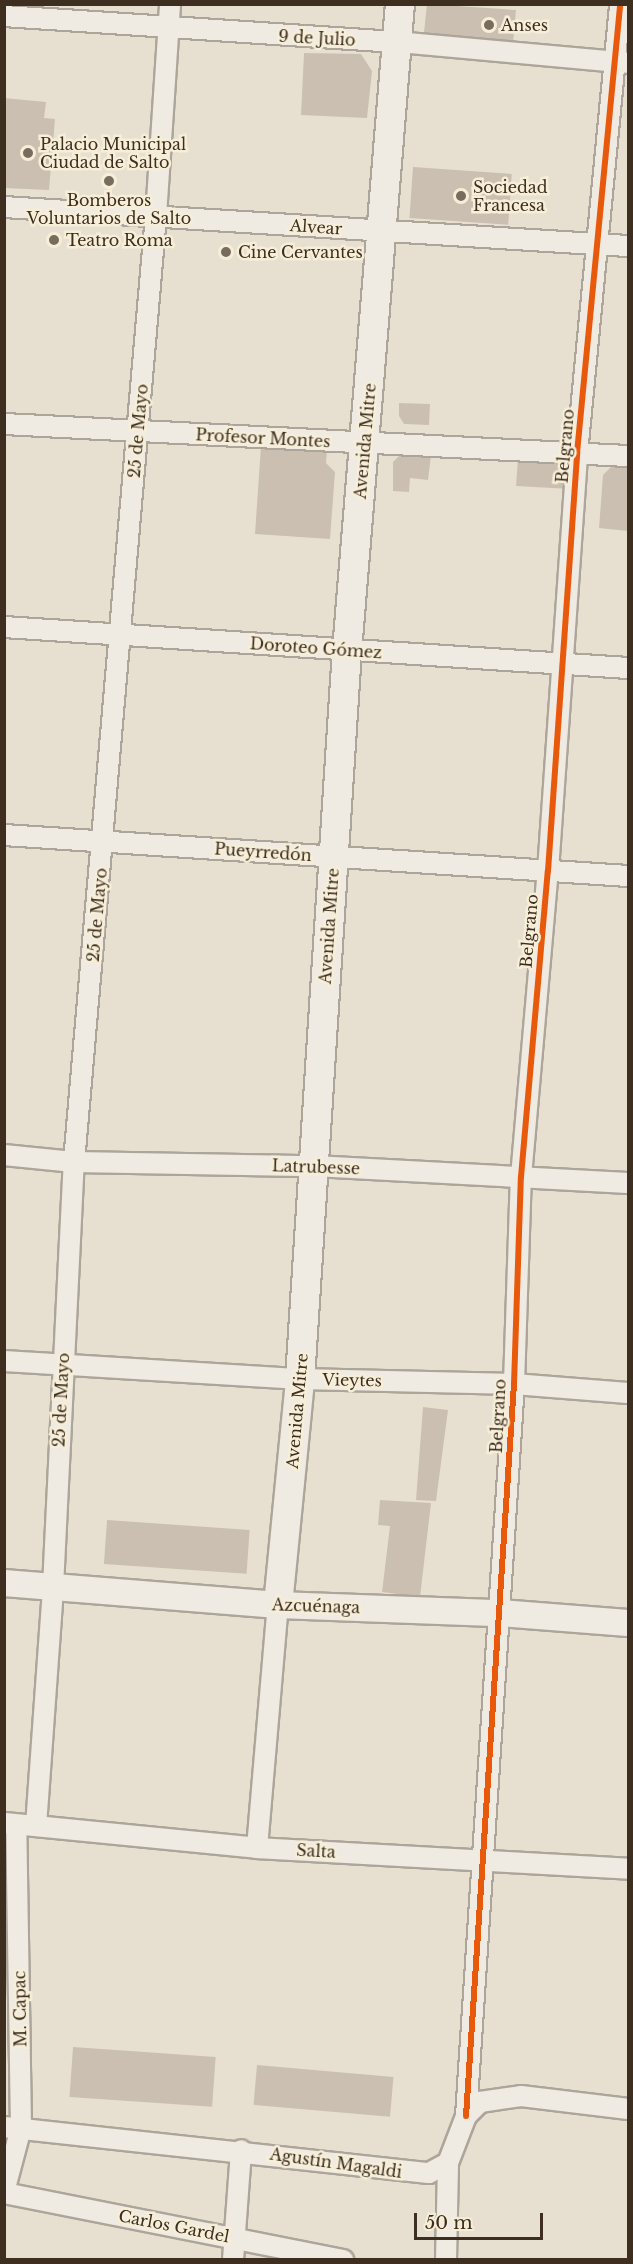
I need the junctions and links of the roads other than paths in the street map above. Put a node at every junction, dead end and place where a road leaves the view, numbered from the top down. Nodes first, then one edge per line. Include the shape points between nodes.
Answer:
1 (170, 4) edge
2 (400, 4) edge
3 (620, 4) edge
4 (4, 16) edge
5 (168, 29) junction
6 (398, 42) junction
7 (622, 63) edge
8 (4, 207) edge
9 (156, 216) junction
10 (383, 232) junction
11 (597, 244) junction
12 (628, 246) edge
13 (4, 424) edge
14 (138, 431) junction
15 (365, 444) junction
16 (577, 453) junction
17 (628, 456) edge
18 (4, 627) edge
19 (117, 632) junction
20 (347, 651) junction
21 (563, 664) junction
22 (628, 668) edge
23 (4, 836) edge
24 (104, 842) junction
25 (334, 857) junction
26 (548, 871) junction
27 (628, 876) edge
28 (4, 1155) edge
29 (74, 1162) junction
30 (314, 1166) junction
31 (521, 1177) junction
32 (628, 1183) edge
33 (4, 1361) edge
34 (63, 1364) junction
35 (300, 1378) junction
36 (514, 1384) junction
37 (628, 1393) edge
38 (4, 1583) edge
39 (53, 1587) junction
40 (278, 1605) junction
41 (500, 1613) junction
42 (628, 1623) edge
43 (19, 1825) edge
44 (257, 1848) junction
45 (482, 1860) junction
46 (628, 1869) edge
47 (628, 2109) edge
48 (466, 2116) junction
49 (13, 2128) edge
50 (241, 2150) junction
51 (448, 2163) junction
52 (4, 2193) edge
53 (235, 2238) junction
54 (233, 2259) edge
55 (343, 2259) edge
56 (446, 2259) edge

1 - 5 street, 25 de Mayo
2 - 6 main road, Avenida Mitre
3 - 7 street, Belgrano
4 - 5 street, 9 de Julio
5 - 6 street, 9 de Julio
5 - 9 street, 25 de Mayo
6 - 7 street, 9 de Julio
6 - 10 main road, Avenida Mitre
7 - 11 street, Belgrano
8 - 9 street, Alvear
9 - 10 street, Alvear
9 - 14 street, 25 de Mayo
10 - 11 street, Alvear
10 - 15 main road, Avenida Mitre
11 - 12 street, Alvear
11 - 16 street, Belgrano
13 - 14 street, Profesor Montes
14 - 15 street, Profesor Montes
14 - 19 street, 25 de Mayo
15 - 16 street, Profesor Montes
15 - 20 main road, Avenida Mitre
16 - 17 street, Profesor Montes
16 - 21 street, Belgrano
18 - 19 street, Doroteo Gómez
19 - 20 street, Doroteo Gómez
19 - 24 street, 25 de Mayo
20 - 21 street, Doroteo Gómez
20 - 25 main road, Avenida Mitre
21 - 22 street, Doroteo Gómez
21 - 26 street, Belgrano
23 - 24 street, Pueyrredón
24 - 25 street, Pueyrredón
24 - 29 street, 25 de Mayo
25 - 26 street, Pueyrredón
25 - 30 main road, Avenida Mitre
26 - 27 street, Pueyrredón
26 - 31 street, Belgrano
28 - 29 street, Latrubesse
29 - 30 street, Latrubesse
29 - 34 street, 25 de Mayo
30 - 31 street, Latrubesse
30 - 35 main road, Avenida Mitre
31 - 32 street, Latrubesse
31 - 36 street, Belgrano
33 - 34 street, Vieytes
34 - 35 street, Vieytes
34 - 39 street, 25 de Mayo
35 - 36 street, Vieytes
35 - 40 main road, Avenida Mitre
36 - 37 street, Vieytes
36 - 41 street, Belgrano
38 - 39 street, Azcuénaga
39 - 40 street, Azcuénaga
39 - 43 street, 25 de Mayo
40 - 41 street, Azcuénaga
40 - 44 street, Avenida Mitre
41 - 42 street, Azcuénaga
41 - 45 street, Belgrano
43 - 44 street, Salta
43 - 49 street, M. Capac
44 - 45 street, Salta
45 - 46 street, Salta
45 - 48 street, Belgrano
47 - 48 street via 521,2096 480,2102
48 - 51 street
49 - 50 street, Agustín Magaldi
49 - 52 street, M. Capac
50 - 51 street, Agustín Magaldi via 410,2173 429,2173
50 - 53 street
51 - 56 street
52 - 53 street, Carlos Gardel
53 - 54 street
53 - 55 street, Carlos Gardel

